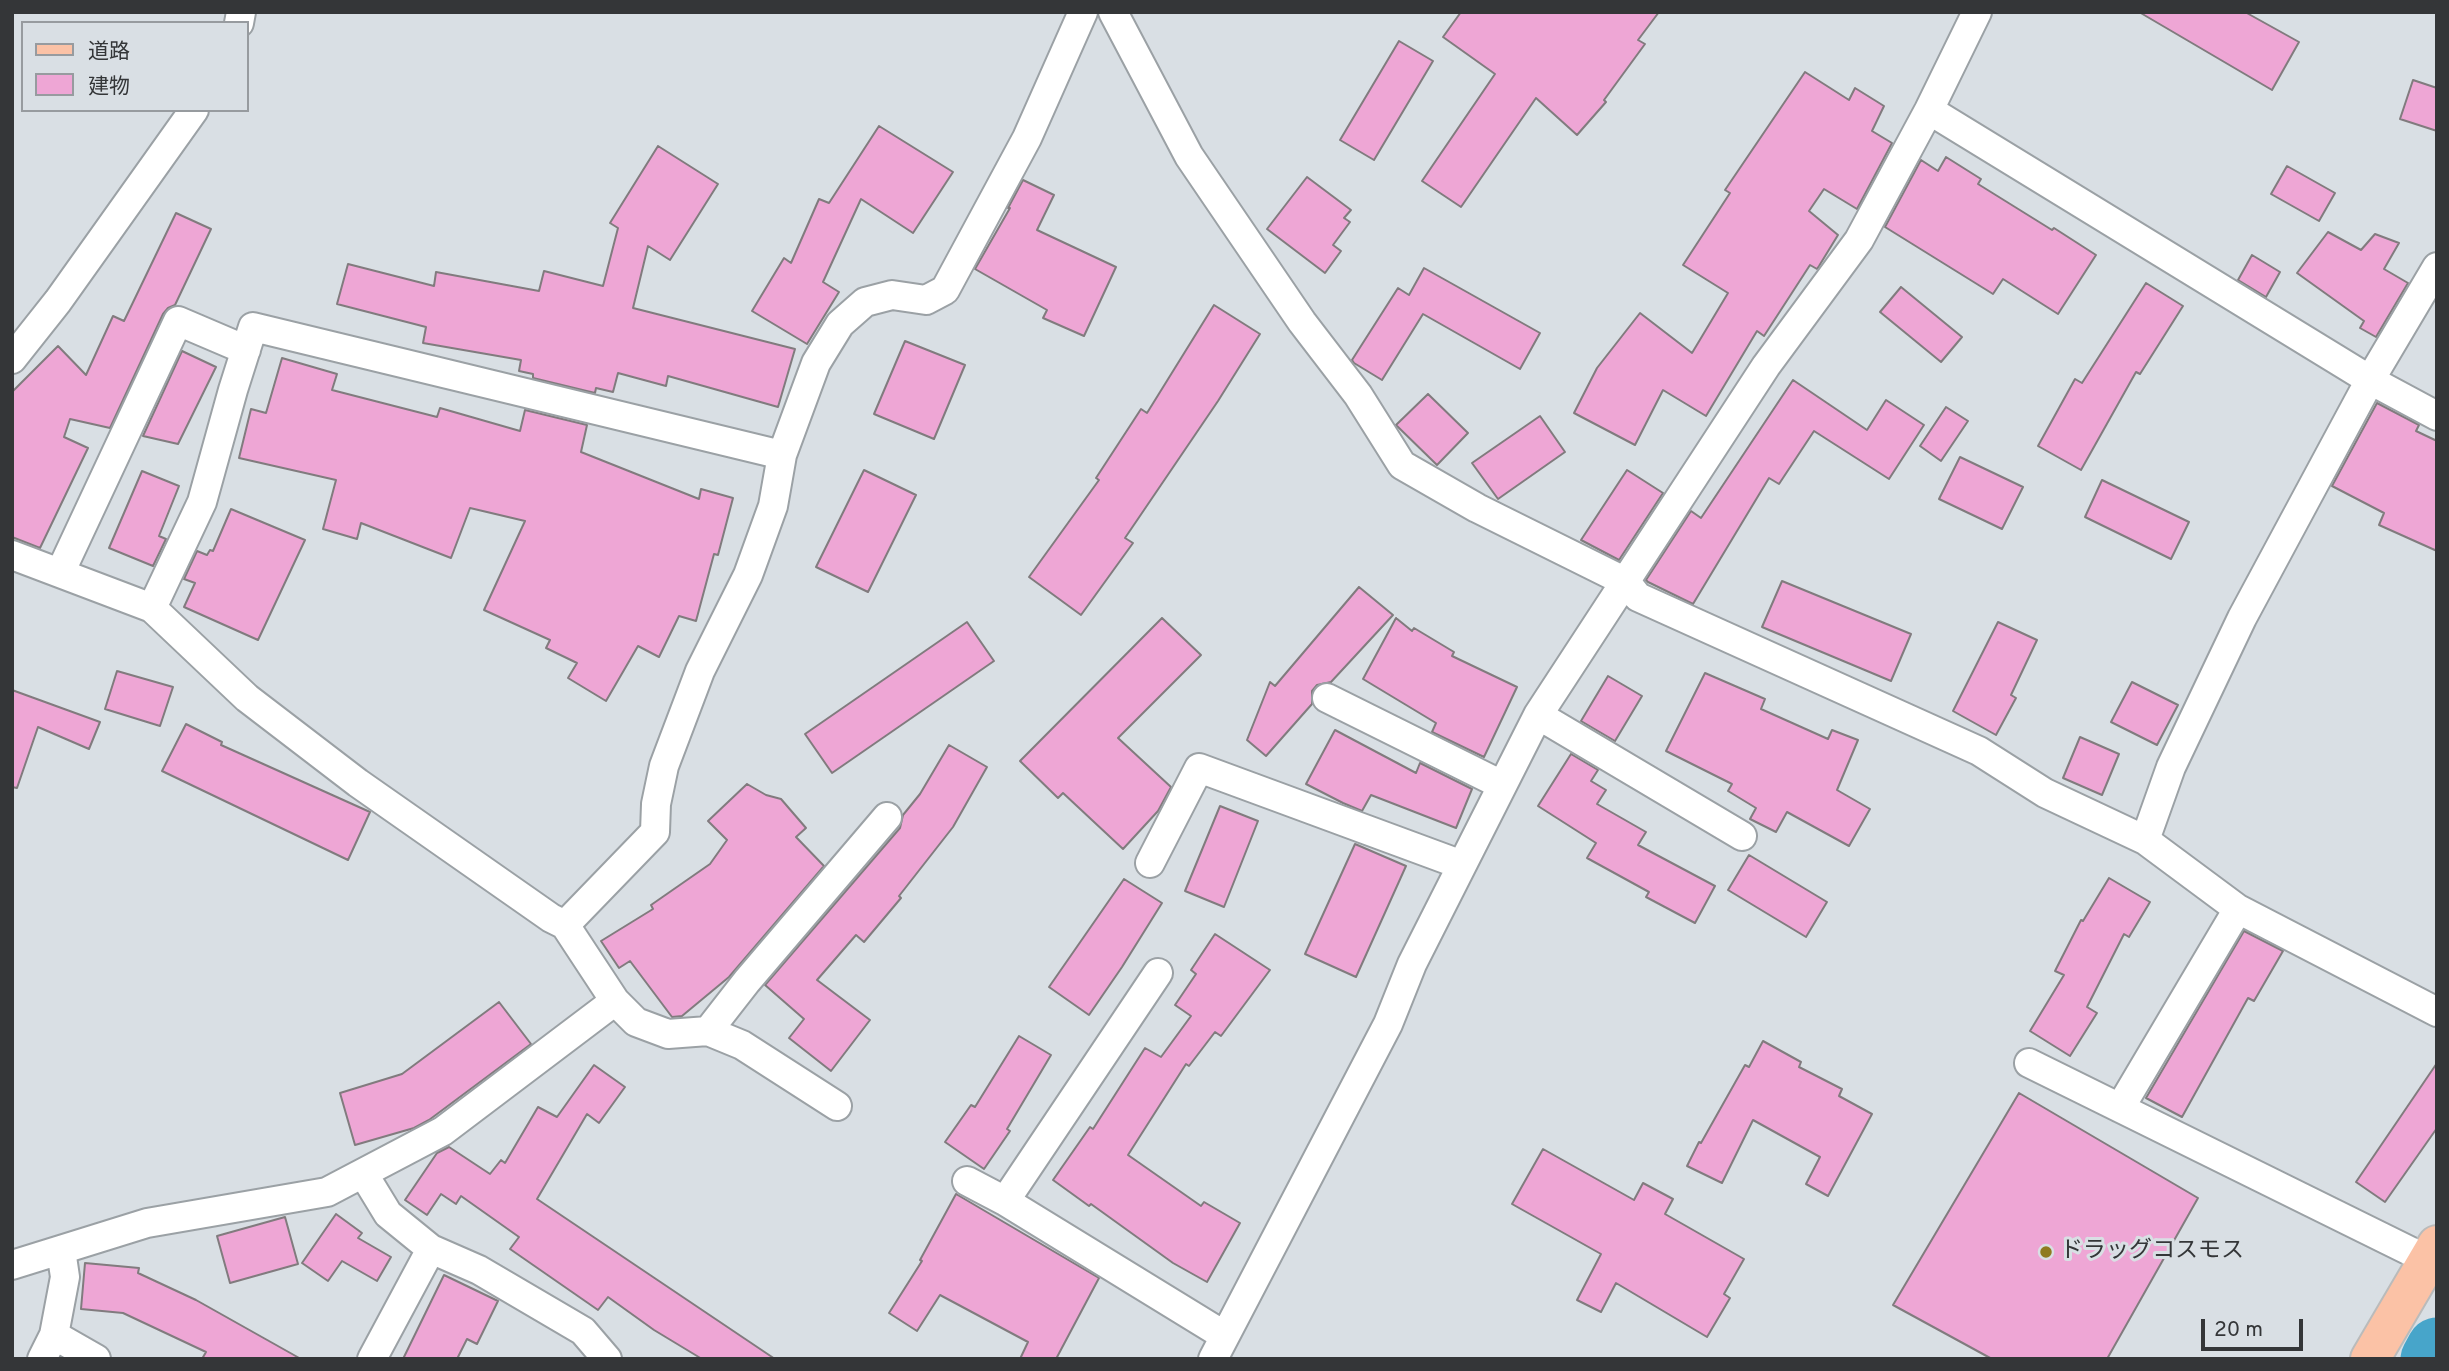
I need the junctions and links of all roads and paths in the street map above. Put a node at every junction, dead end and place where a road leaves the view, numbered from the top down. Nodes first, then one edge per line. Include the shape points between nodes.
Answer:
1 (1083, 12) edge
2 (1113, 12) edge
3 (1977, 12) edge
4 (1929, 110) junction
5 (193, 112) edge
6 (2437, 267) edge
7 (246, 350) junction
8 (12, 359) edge
9 (2370, 380) junction
10 (2437, 416) edge
11 (782, 455) junction
12 (12, 555) edge
13 (60, 573) junction
14 (1626, 582) junction
15 (152, 608) junction
16 (1327, 698) dead end
17 (1538, 715) junction
18 (1503, 785) junction
19 (887, 817) dead end
20 (1742, 836) dead end
21 (2144, 840) junction
22 (1150, 863) dead end
23 (1462, 865) junction
24 (2238, 909) junction
25 (565, 925) junction
26 (1158, 973) dead end
27 (615, 1001) junction
28 (2437, 1012) edge
29 (708, 1031) junction
30 (2029, 1063) dead end
31 (837, 1106) dead end
32 (2120, 1108) junction
33 (363, 1173) junction
34 (967, 1181) dead end
35 (1005, 1201) junction
36 (431, 1249) junction
37 (61, 1250) junction
38 (2432, 1252) edge
39 (12, 1265) edge
40 (48, 1347) edge
41 (1219, 1347) edge
42 (96, 1359) edge
43 (372, 1359) edge
44 (607, 1359) edge
45 (2370, 1359) edge

1 - 11 street via 1027,138 945,290 926,300 892,295 865,302 840,324 816,363
2 - 14 street via 1189,156 1358,395 1402,465 1476,508
3 - 4 street
4 - 9 street
4 - 14 street via 1859,240 1766,366
5 - 8 street
6 - 9 street
7 - 11 street via 253,327
7 - 13 street via 178,321
7 - 15 street via 202,502
9 - 10 street
9 - 21 street via 2242,618 2171,767
11 - 25 street via 773,506 748,575 700,671 664,766 655,832
12 - 13 street
13 - 15 street
14 - 17 street
14 - 21 street via 1638,597 1979,751 2045,793
15 - 25 street via 257,706 358,783
16 - 18 street
17 - 18 street
17 - 20 street
18 - 23 street
19 - 29 street
21 - 24 street
22 - 23 street via 1199,768
23 - 41 street via 1412,964 1388,1024
24 - 28 street
24 - 32 street
25 - 27 street
26 - 35 street
27 - 29 street via 636,1022 668,1034
27 - 33 street via 443,1132
29 - 31 street via 741,1045
30 - 32 street
32 - 38 street
33 - 36 street via 388,1214
33 - 37 street via 327,1192 147,1223
34 - 35 street
35 - 41 street
36 - 43 street
36 - 44 street via 479,1270 583,1331
37 - 39 street
37 - 40 street via 65,1278
38 - 45 main road
40 - 42 street

